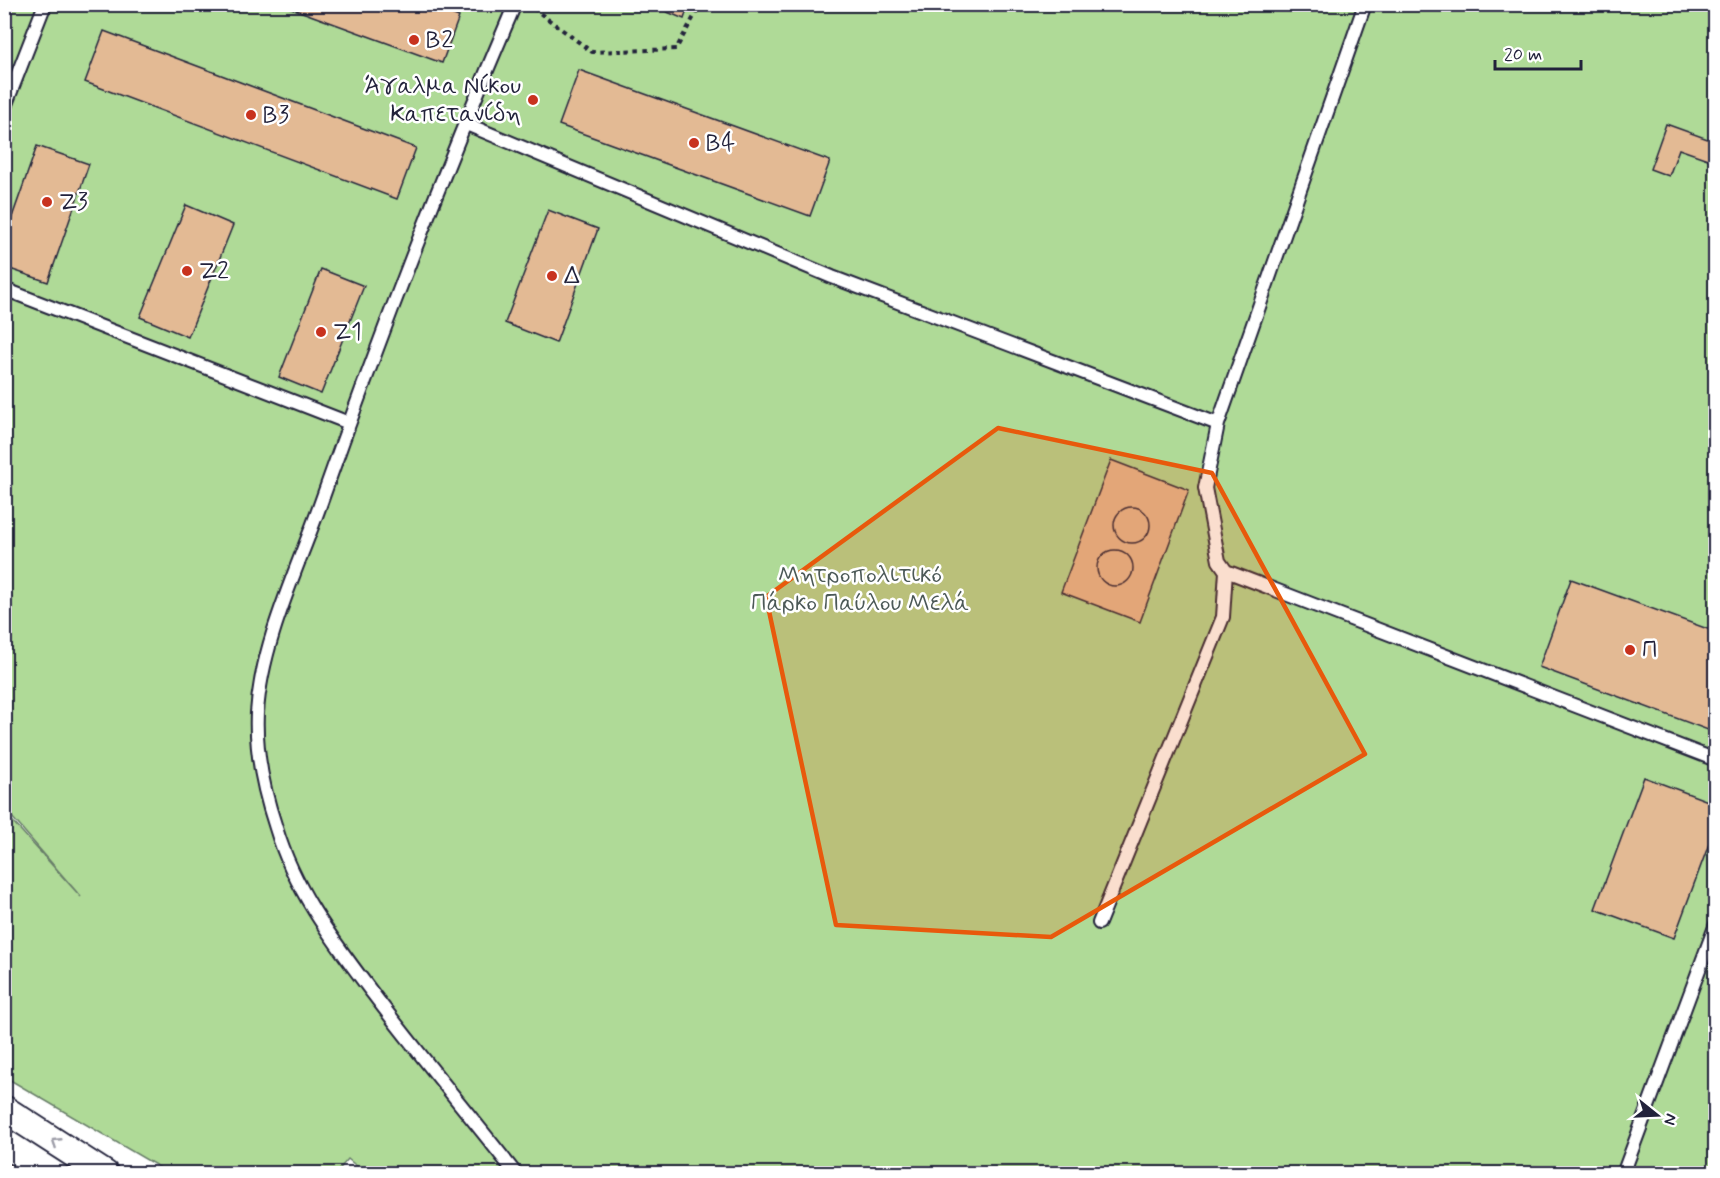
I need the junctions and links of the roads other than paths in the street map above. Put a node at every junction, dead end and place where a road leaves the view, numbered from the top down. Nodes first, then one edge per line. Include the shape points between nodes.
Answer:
1 (45, 4) edge
2 (515, 4) edge
3 (1365, 4) edge
4 (4, 110) edge
5 (464, 123) junction
6 (4, 289) edge
7 (349, 423) junction
8 (1218, 424) junction
9 (1226, 571) junction
10 (1716, 760) edge
11 (1099, 923) dead end
12 (1716, 924) edge
13 (4, 1109) edge
14 (105, 1173) edge
15 (516, 1173) edge
16 (1623, 1173) edge

1 - 4 lane
2 - 5 lane
3 - 8 lane
5 - 7 lane
5 - 8 lane via 832,277
6 - 7 lane
7 - 15 lane via 266,657 257,714 261,776 276,831 297,883 330,937
8 - 9 lane via 1204,488 1215,547
9 - 10 lane
9 - 11 lane via 1223,617
12 - 16 lane
14 -> 13 street

